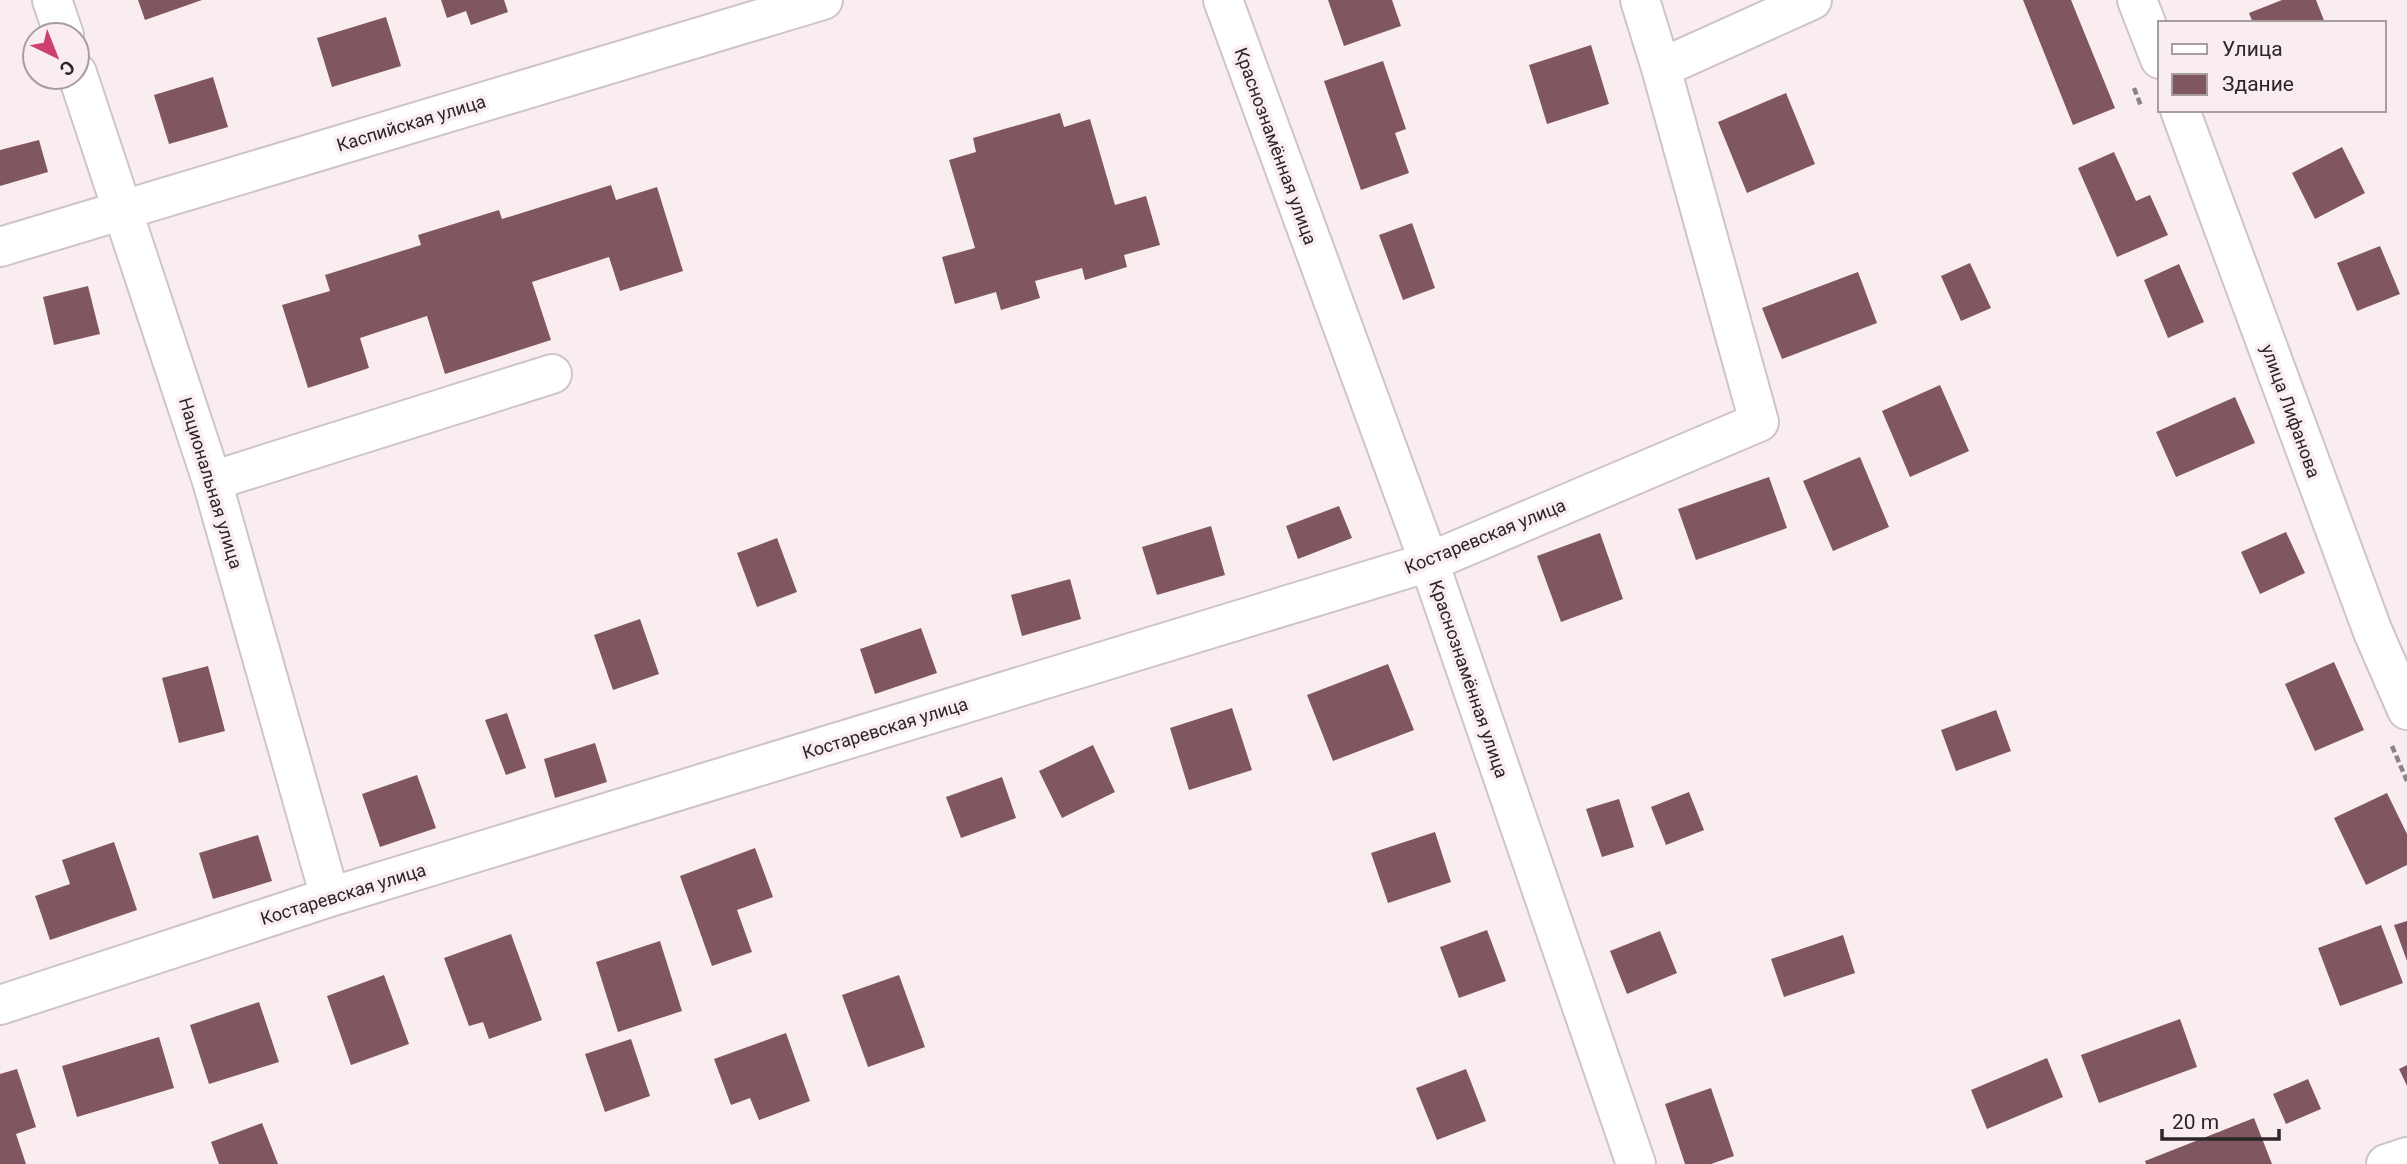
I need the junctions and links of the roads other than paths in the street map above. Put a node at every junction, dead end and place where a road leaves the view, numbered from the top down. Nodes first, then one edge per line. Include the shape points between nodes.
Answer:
1 (52, 0) edge
2 (823, 0) edge
3 (1223, 0) edge
4 (1640, 0) edge
5 (1811, 0) edge
6 (2137, 0) edge
7 (59, 21) edge
8 (2158, 54) edge
9 (1661, 68) junction
10 (83, 91) edge
11 (2181, 112) edge
12 (123, 210) junction
13 (0, 247) edge
14 (552, 374) dead end
15 (212, 481) junction
16 (1429, 562) junction
17 (2407, 710) edge
18 (330, 897) junction
19 (0, 1005) edge
20 (2407, 1157) edge
21 (1636, 1164) edge
22 (2386, 1164) edge

1 - 7 street
2 - 12 street, Каспийская улица
3 - 16 street, Краснознамённая улица
4 - 9 street
5 - 9 street
6 - 8 street
9 - 16 street, Костаревская улица via 1759,422
10 - 12 street, Национальная улица
11 - 17 street, улица Лифанова via 2373,632
12 - 13 street, Каспийская улица
12 - 15 street, Национальная улица
14 - 15 street
15 - 18 street, Национальная улица
16 - 18 street, Костаревская улица
16 - 21 street, Краснознамённая улица
18 - 19 street, Костаревская улица
20 - 22 street

